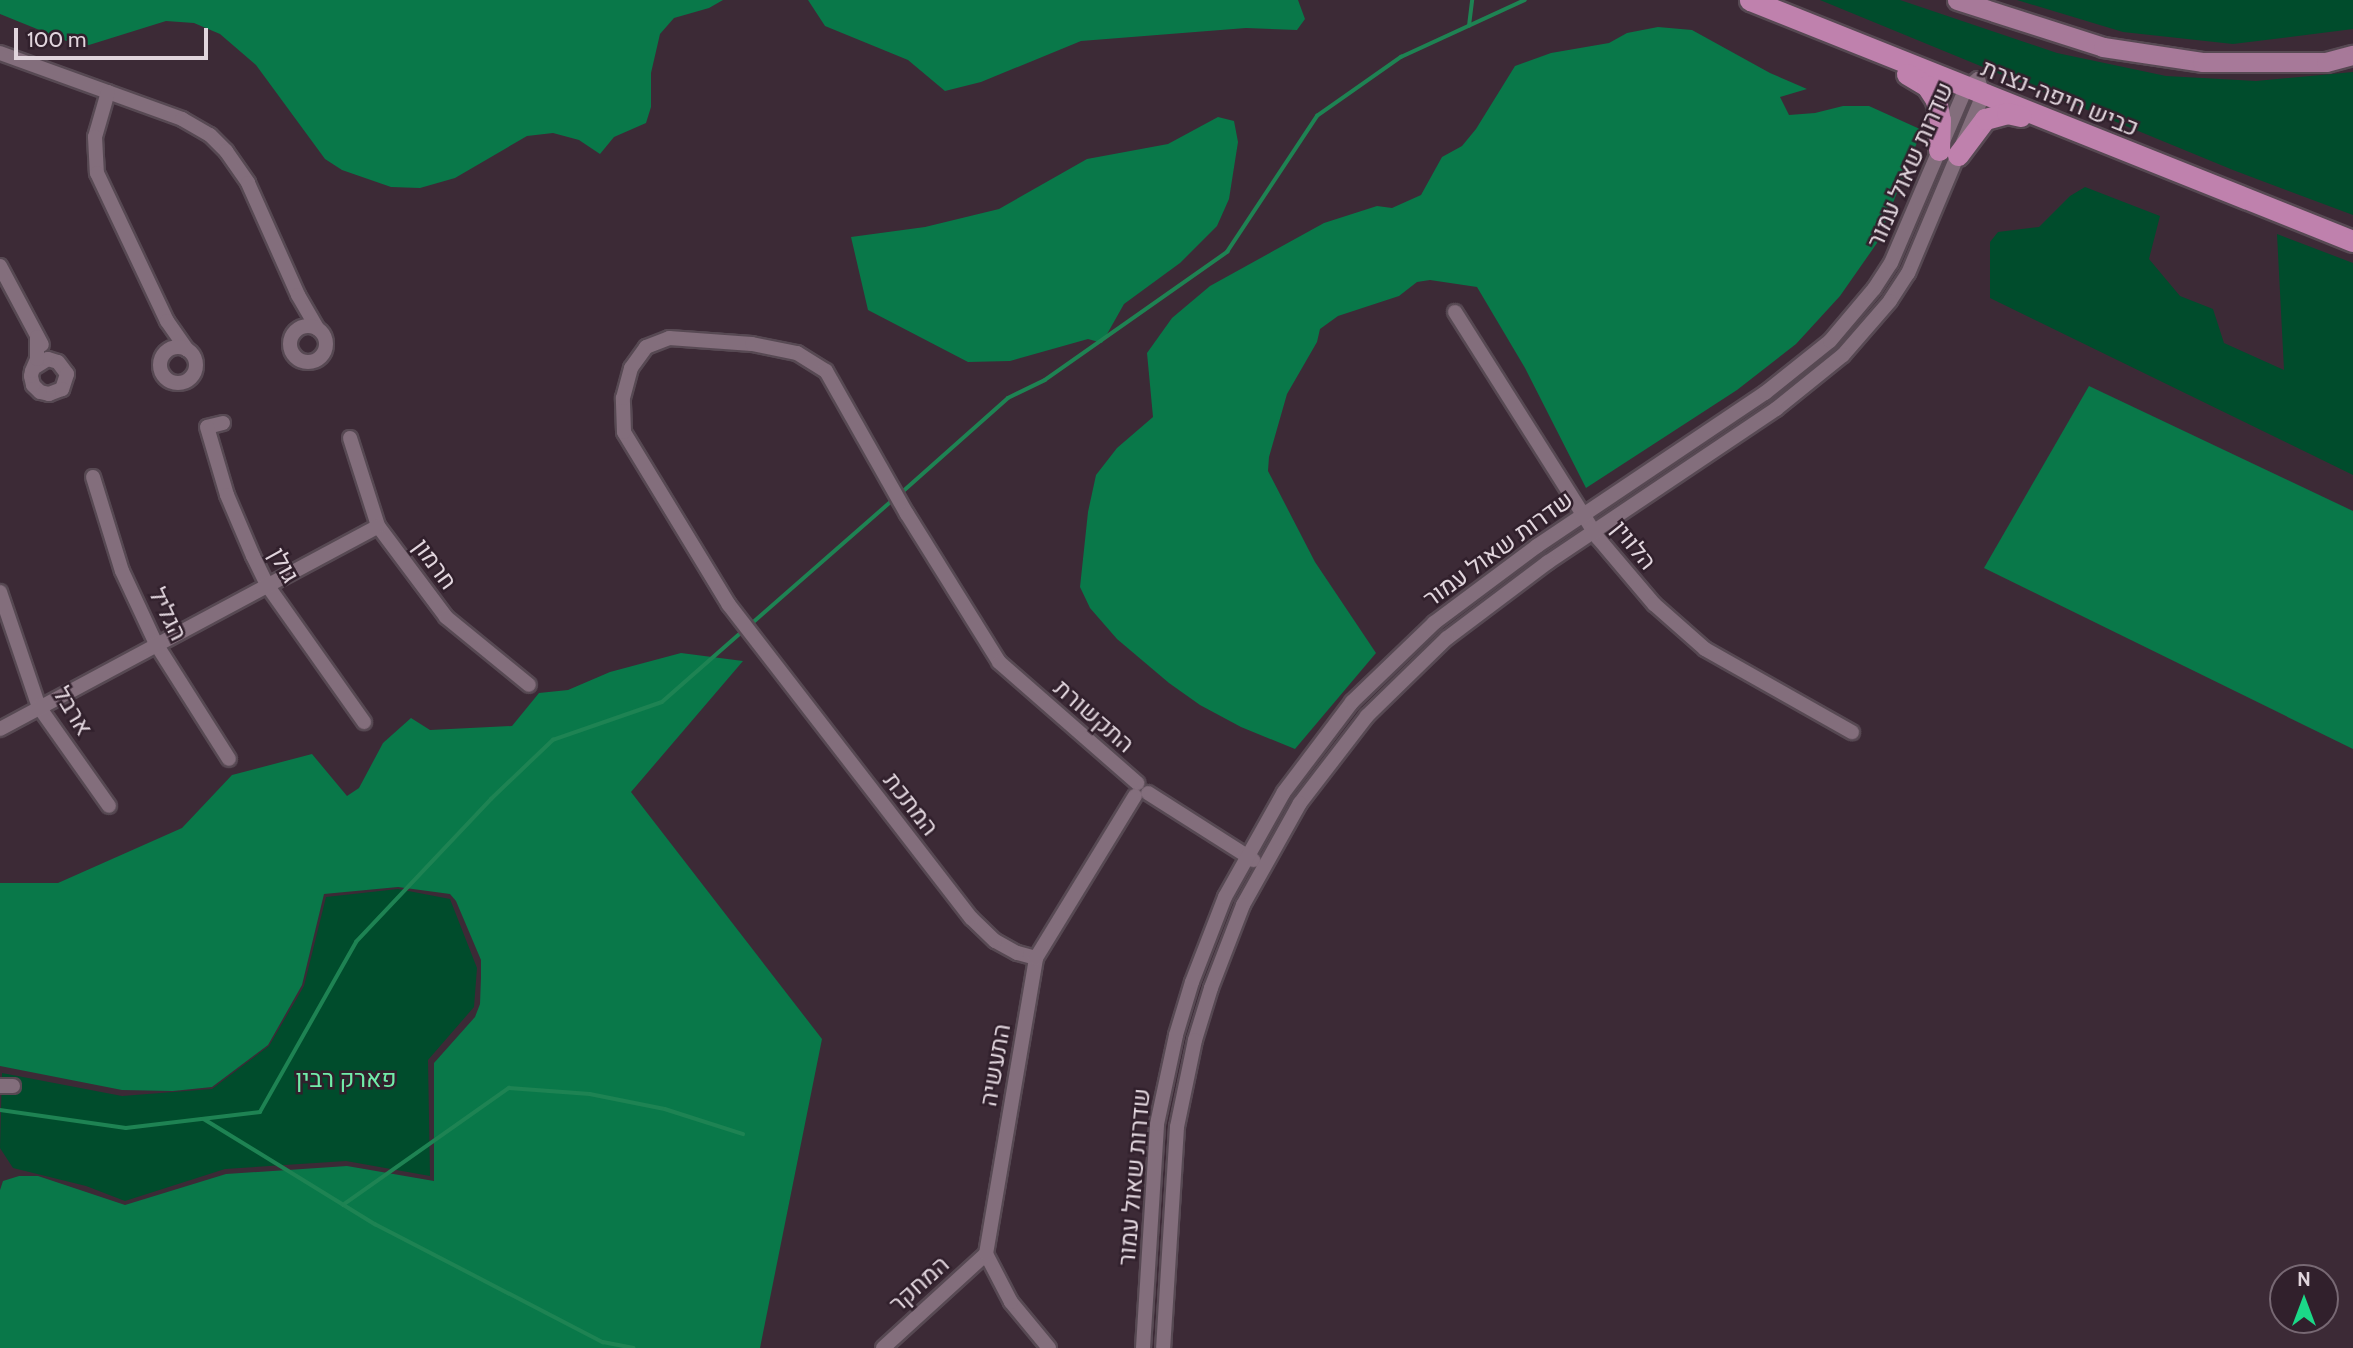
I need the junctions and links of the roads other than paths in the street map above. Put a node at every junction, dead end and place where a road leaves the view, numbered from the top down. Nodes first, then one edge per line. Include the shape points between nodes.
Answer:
1 (1750, 0) edge
2 (1957, 0) edge
3 (1777, 3) edge
4 (1854, 42) junction
5 (0, 54) edge
6 (2353, 55) edge
7 (1976, 87) junction
8 (108, 92) junction
9 (2052, 123) junction
10 (1949, 152) junction
11 (2353, 229) edge
12 (2353, 241) edge
13 (0, 266) edge
14 (298, 295) junction
15 (1455, 312) dead end
16 (167, 321) junction
17 (318, 329) junction
18 (298, 330) junction
19 (37, 337) junction
20 (187, 349) junction
21 (165, 352) junction
22 (53, 360) junction
23 (34, 366) junction
24 (223, 423) dead end
25 (350, 439) dead end
26 (93, 477) dead end
27 (1583, 515) junction
28 (378, 526) junction
29 (1594, 531) junction
30 (267, 585) junction
31 (0, 592) edge
32 (156, 645) junction
33 (1020, 682) joint
34 (529, 685) dead end
35 (39, 707) junction
36 (364, 722) dead end
37 (0, 729) edge
38 (1852, 732) dead end
39 (229, 759) dead end
40 (1140, 791) junction
41 (109, 806) dead end
42 (1246, 857) junction
43 (1264, 866) junction
44 (1036, 958) junction
45 (986, 1254) junction
46 (883, 1348) edge
47 (1049, 1348) edge
48 (1143, 1348) edge
49 (1163, 1348) edge

1 - 3 highway, כביש חיפה-נצרת
2 - 6 main road via 2103,47 2202,62 2326,62
3 - 4 highway, כביש חיפה-נצרת
3 - 7 highway, כביש חיפה-נצרת
4 - 7 highway, כביש חיפה-נצרת
4 - 10 highway via 1927,86 1936,100
5 - 8 street
7 - 9 highway, כביש חיפה-נצרת
7 - 10 street, שדרות שאול עמור
7 - 11 highway, כביש חיפה-נצרת
8 - 14 street via 195,125 226,151 248,183
8 - 16 street via 95,137 97,173
9 - 10 highway via 2007,113 1996,115
9 - 12 highway, כביש חיפה-נצרת
10 - 27 street, שדרות שאול עמור via 1891,263 1830,341 1765,393
10 - 29 street, שדרות שאול עמור via 1908,273 1843,355 1776,409
13 - 19 street
14 - 17 street
14 - 18 street
15 - 27 street, הלווין
16 - 20 street
16 - 21 street
17 - 18 street via 307,326
17 - 18 street via 326,347 318,359 309,362 293,352 292,338
19 - 22 street
19 - 23 street
20 - 21 street
20 - 21 street via 194,357 194,373 178,382 162,373
22 - 23 street
22 - 23 street via 67,374 65,384 54,394 44,394 33,385
24 - 30 street, גולן via 207,427 227,495
25 - 28 street, חרמון
26 - 32 street, הגליל via 122,571
27 - 29 street, הלווין
27 - 42 street, שדרות שאול עמור via 1434,623 1389,664 1318,743
28 - 30 street
28 - 34 street, חרמון via 446,617
29 - 38 street, הלווין via 1654,604 1705,649
29 - 43 street, שדרות שאול עמור via 1447,638 1400,681 1334,755
30 - 32 street
30 - 36 street, גולן
31 - 35 street, ארבל
32 - 35 street
32 - 39 street, הגליל
33 - 40 street, התקשורת
33 - 44 street, המתכת via 999,662 826,371 797,353 752,344 669,338 646,347 631,368 622,398 624,432 729,605 971,918 995,941
35 - 37 street
35 - 41 street, ארבל
40 - 42 street, התקשורת
40 - 44 street, התעשיה
42 - 43 street, התקשורת
42 - 48 street, שדרות שאול עמור via 1192,982 1166,1078 1157,1124
43 - 49 street, שדרות שאול עמור via 1243,905 1211,988 1186,1082 1172,1181
44 - 45 street, התעשיה
45 - 46 street, המחקר
45 - 47 street via 1011,1302

